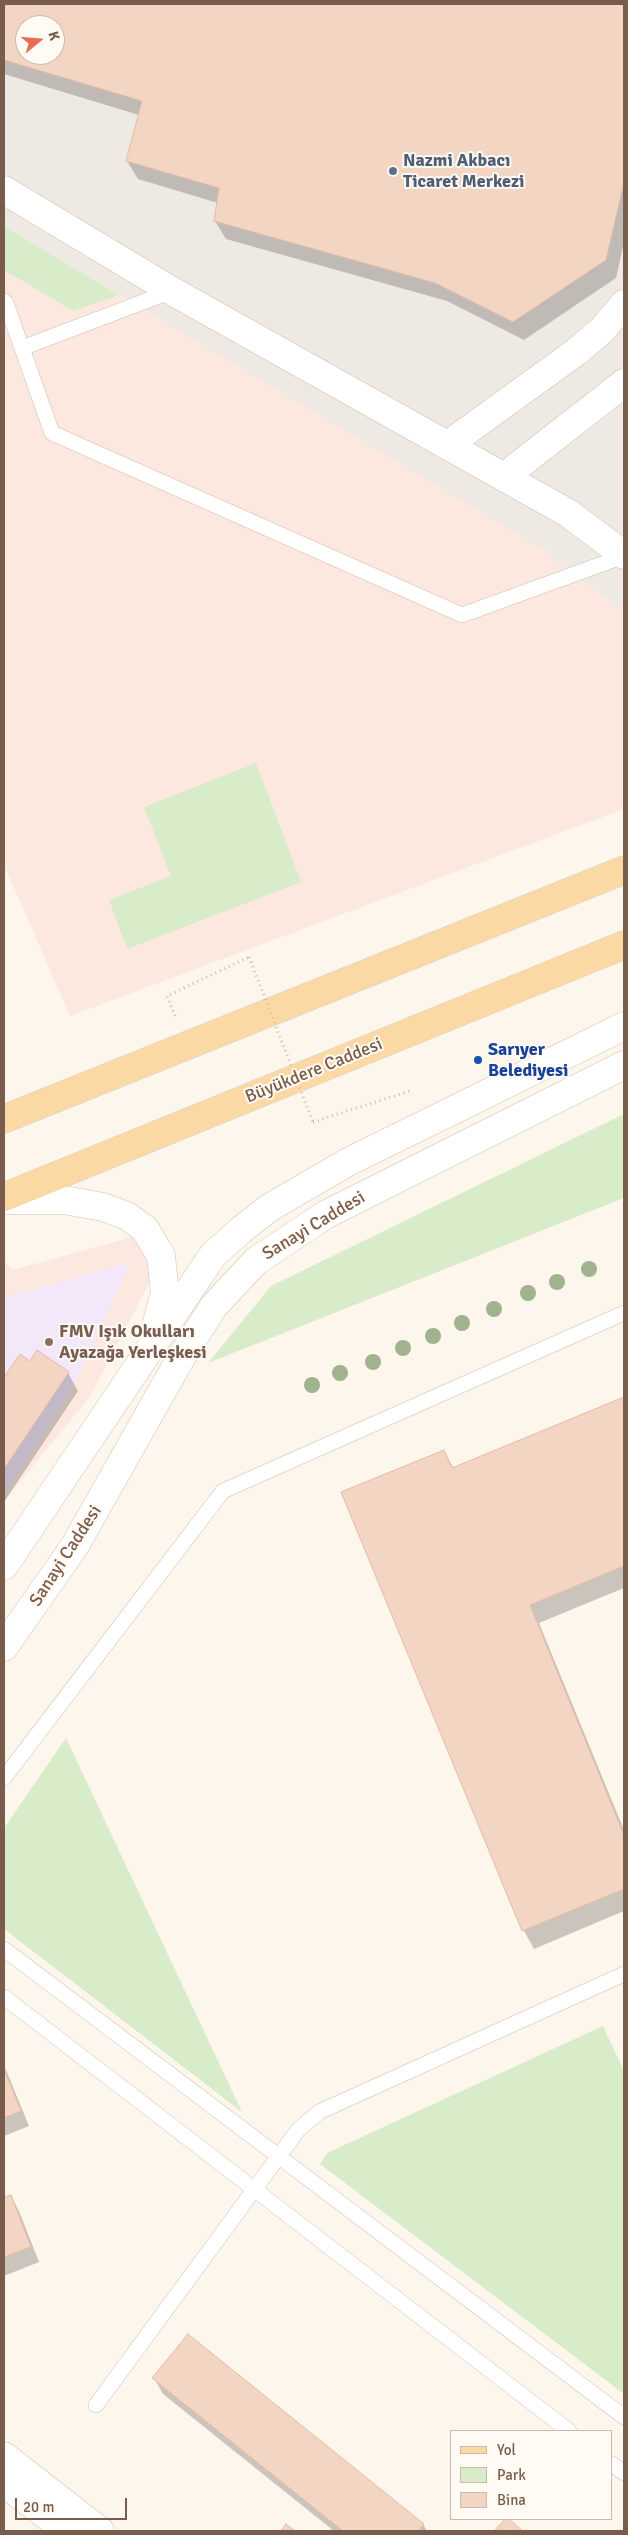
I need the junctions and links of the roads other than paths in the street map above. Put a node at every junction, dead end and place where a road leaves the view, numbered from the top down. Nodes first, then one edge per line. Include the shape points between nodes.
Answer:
1 (4, 190) edge
2 (172, 291) junction
3 (4, 301) edge
4 (624, 304) edge
5 (22, 348) junction
6 (624, 383) edge
7 (449, 444) junction
8 (505, 476) junction
9 (624, 556) edge
10 (624, 870) edge
11 (624, 946) edge
12 (624, 1026) edge
13 (624, 1065) edge
14 (4, 1120) edge
15 (4, 1198) edge
16 (624, 1313) edge
17 (151, 1344) junction
18 (4, 1566) edge
19 (4, 1647) edge
20 (4, 1778) edge
21 (4, 1949) edge
22 (624, 1974) edge
23 (4, 1997) edge
24 (278, 2156) junction
25 (254, 2189) junction
26 (96, 2404) dead end
27 (624, 2417) edge
28 (568, 2430) edge
29 (4, 2456) edge
30 (613, 2465) edge
31 (624, 2473) edge
32 (4, 2483) edge
33 (67, 2531) edge
34 (100, 2531) edge

1 - 2 street
2 - 5 lane
2 - 7 street
3 - 5 lane
4 - 7 street via 602,330 576,352
5 - 9 lane via 52,432 462,615
6 - 8 street
7 - 8 street
8 - 9 street via 568,513
10 - 14 main road
11 - 15 main road, Büyükdere Caddesi
12 - 17 street, Sanayi Caddesi via 348,1162 269,1208 212,1255
13 - 19 street, Sanayi Caddesi via 325,1215 256,1261 214,1306 182,1356 74,1547
15 - 17 street via 64,1200 103,1207 128,1216 145,1228 161,1256 166,1293
16 - 20 lane via 223,1491
17 - 18 street, Sanayi Caddesi
21 - 24 lane
22 - 24 lane via 319,2112 298,2130
23 - 25 lane
24 - 25 lane
24 - 27 lane
25 - 26 lane
25 - 28 lane
29 - 34 street
30 - 31 lane
32 - 33 street

